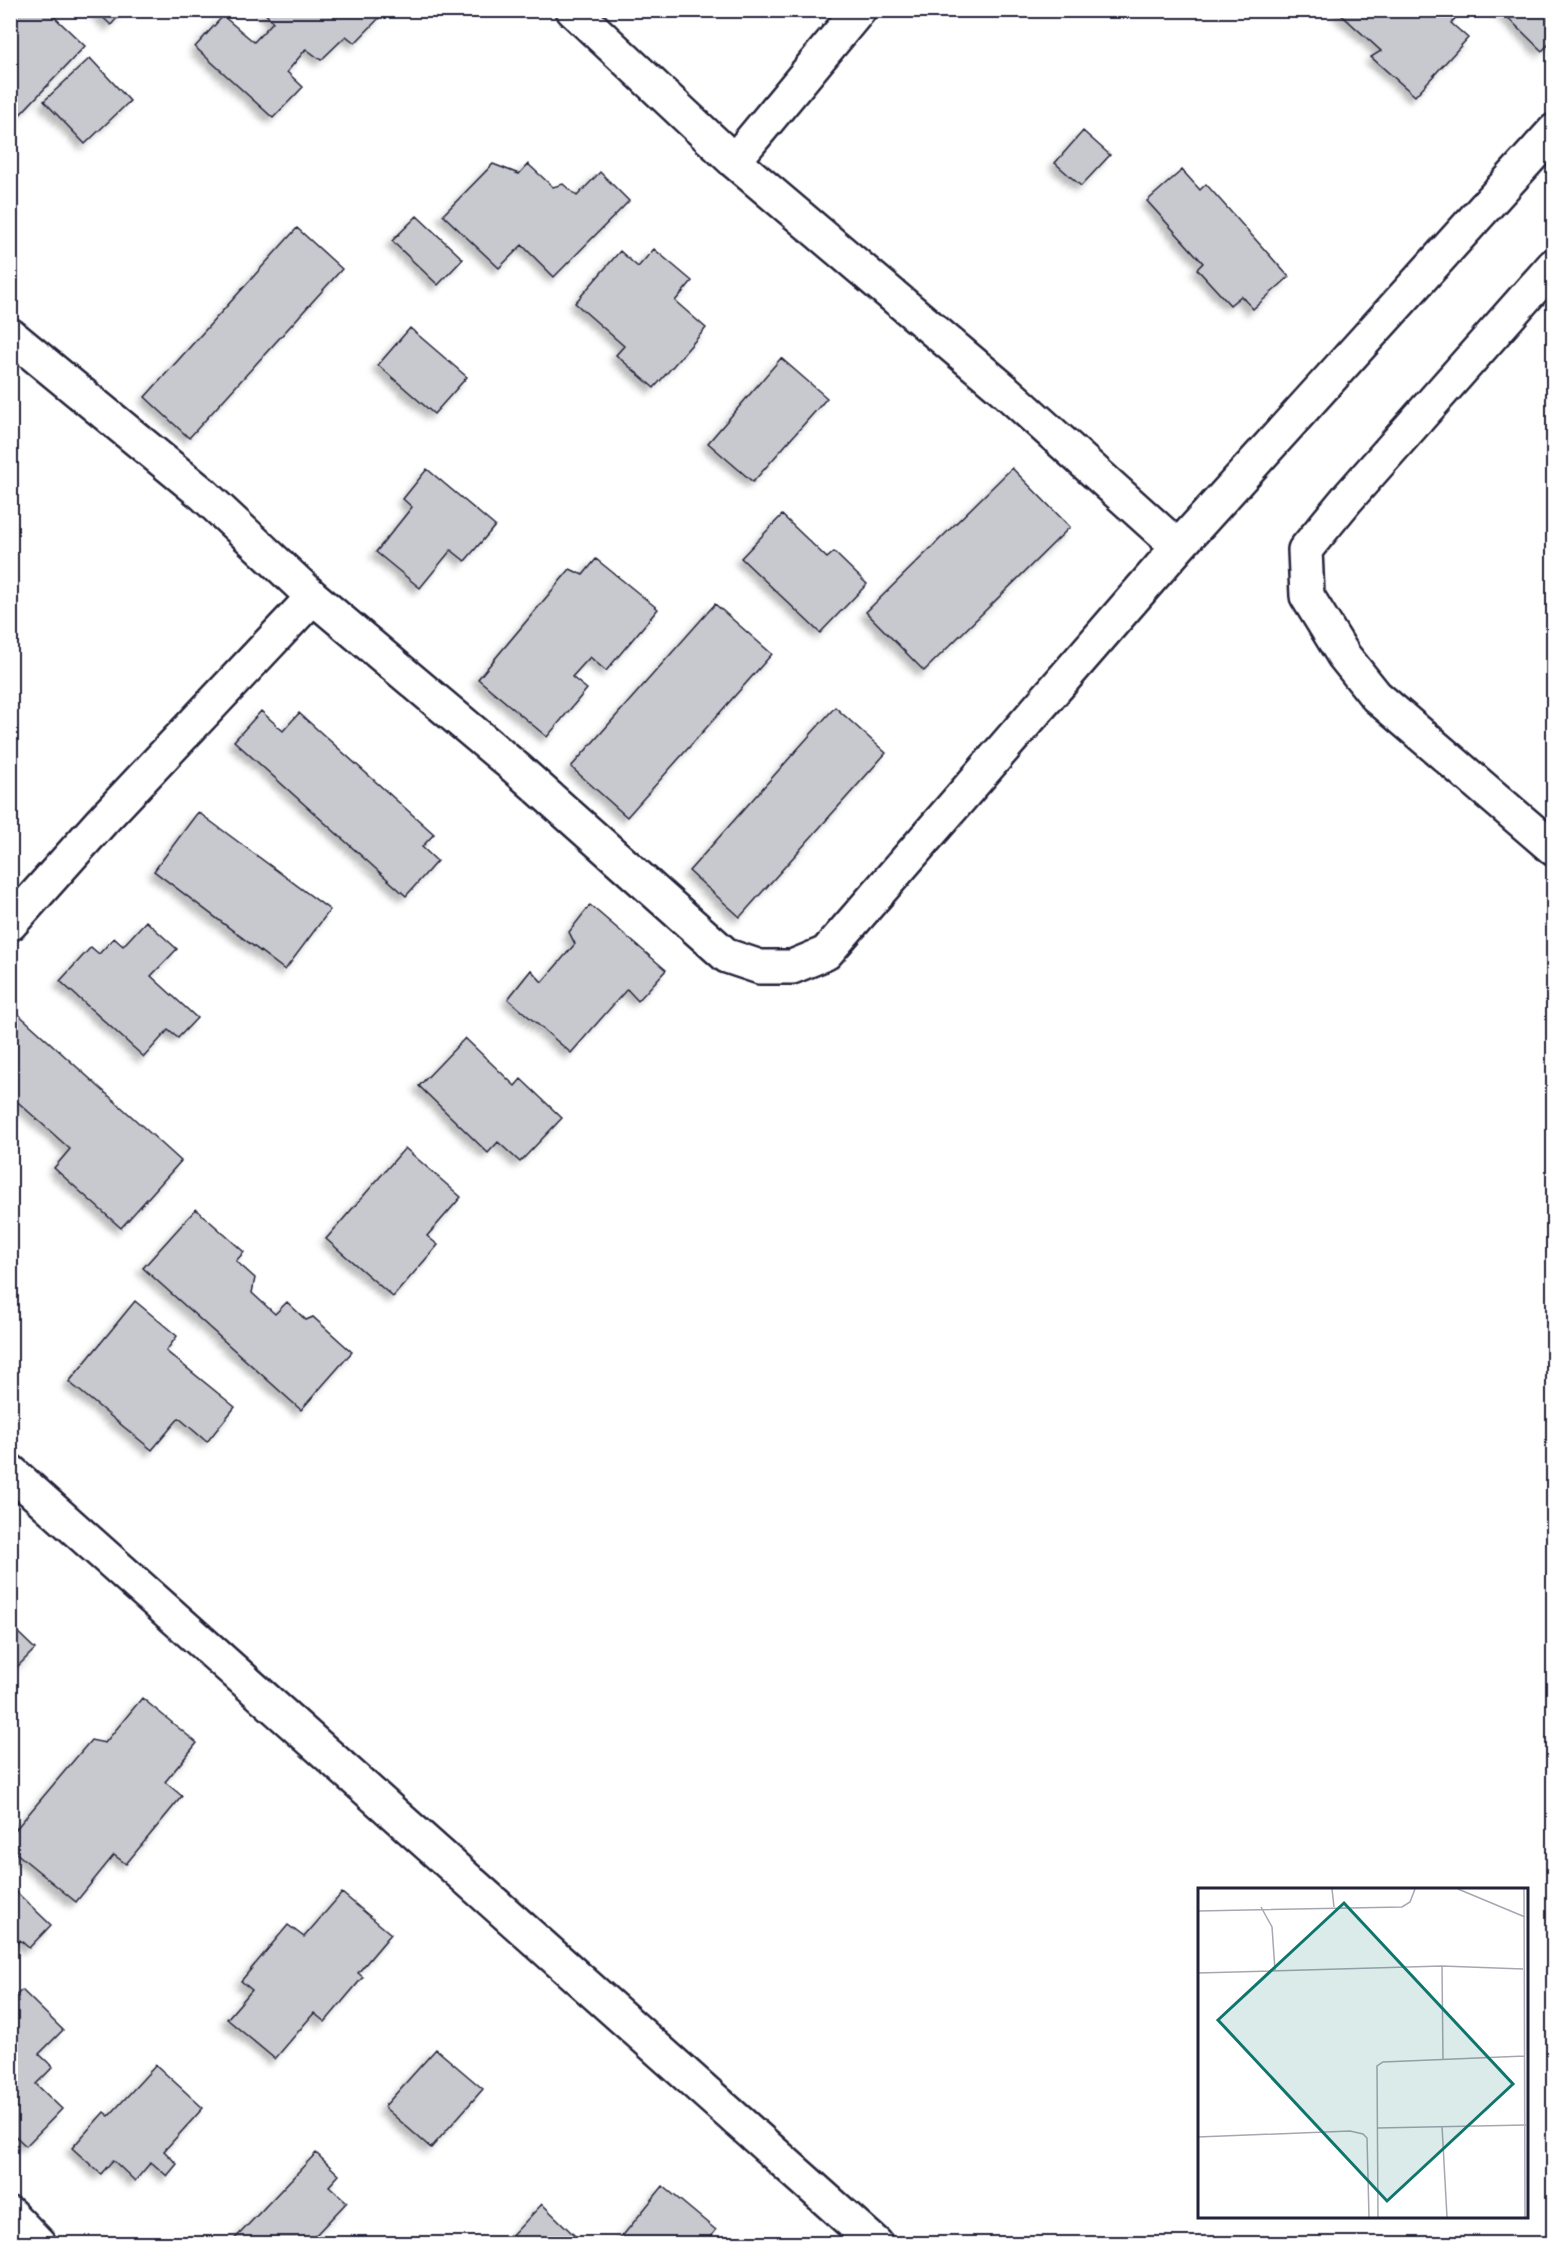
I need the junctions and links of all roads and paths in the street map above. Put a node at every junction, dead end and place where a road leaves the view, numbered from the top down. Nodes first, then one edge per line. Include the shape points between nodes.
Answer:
1 (573, 10) edge
2 (859, 10) edge
3 (1554, 131) edge
4 (734, 161) junction
5 (1554, 264) edge
6 (10, 335) edge
7 (1178, 548) junction
8 (313, 597) junction
9 (1554, 849) edge
10 (10, 924) edge
11 (10, 1471) edge
12 (10, 2214) edge
13 (871, 2242) edge
14 (39, 2244) edge

1 - 4 street
2 - 4 street
3 - 7 street
4 - 7 street via 1002,388
5 - 9 street via 1305,550 1307,596 1344,656 1376,696
6 - 8 street via 203,494
7 - 8 street via 826,953 792,967 760,968 728,956 516,768
8 - 10 street
11 - 13 street
12 - 14 street

